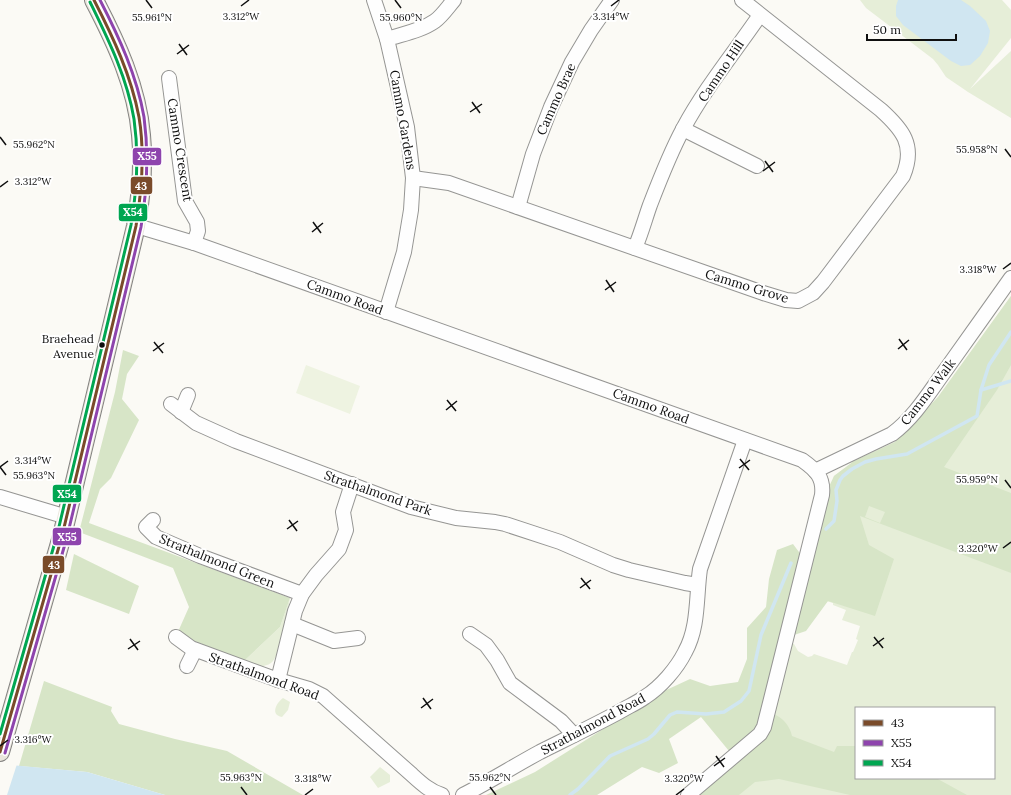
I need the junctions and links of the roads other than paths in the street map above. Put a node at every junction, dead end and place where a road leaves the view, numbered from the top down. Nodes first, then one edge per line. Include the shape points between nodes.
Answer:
1 (94, 0) edge
2 (374, 0) edge
3 (454, 0) edge
4 (612, 0) edge
5 (742, 0) edge
6 (760, 15) junction
7 (387, 39) junction
8 (169, 78) dead end
9 (683, 129) junction
10 (757, 166) dead end
11 (413, 178) junction
12 (518, 207) junction
13 (136, 226) junction
14 (194, 243) junction
15 (635, 248) junction
16 (1011, 278) edge
17 (386, 312) junction
18 (188, 394) dead end
19 (746, 440) junction
20 (815, 471) junction
21 (352, 484) junction
22 (0, 497) edge
23 (67, 517) junction
24 (154, 520) dead end
25 (698, 585) junction
26 (302, 594) junction
27 (292, 624) junction
28 (470, 634) dead end
29 (176, 637) dead end
30 (358, 638) dead end
31 (195, 650) junction
32 (187, 666) dead end
33 (278, 680) junction
34 (574, 735) junction
35 (0, 752) edge
36 (442, 795) edge
37 (463, 795) edge
38 (688, 795) edge

1 - 13 main road via 126,71 139,118 142,154 141,196
2 - 7 street, Cammo Gardens
3 - 7 street via 435,21 423,28
4 - 12 street, Cammo Brae via 572,62 551,107 533,154
5 - 6 street, Cammo Grove
6 - 9 street, Cammo Hill via 704,94
6 - 15 street, Cammo Grove via 894,122 901,131 909,154 903,176 823,282 813,293 798,301 763,294
7 - 11 street, Cammo Gardens via 407,128
8 - 14 street, Cammo Crescent via 185,201 197,222 198,231
9 - 10 street
9 - 15 street, Cammo Hill via 666,164
11 - 12 street, Cammo Grove via 450,183
11 - 17 street, Cammo Gardens via 404,252
12 - 15 street, Cammo Grove
13 - 14 street, Cammo Road
13 - 23 main road
14 - 17 street, Cammo Road
16 - 20 street, Cammo Walk via 928,395 901,428
17 - 19 street, Cammo Road
18 - 21 street, Strathalmond Park via 176,408 196,422 236,441
19 - 20 street, Cammo Road via 802,460
19 - 25 street, Strathalmond Road via 700,569
20 - 38 street, Cammo Road via 822,482 822,495 764,727 760,734
21 - 25 street, Strathalmond Park via 411,507 456,518 505,524 560,542 629,570
21 - 26 street via 343,512 346,530 339,549
22 - 23 street
23 - 35 main road
24 - 26 street, Strathalmond Green via 146,527 156,537
25 - 34 street, Strathalmond Road via 693,636 674,669 646,697
26 - 27 street
27 - 30 street via 334,641
27 - 33 street
28 - 34 street via 486,645 510,683 561,721
29 - 31 street, Strathalmond Road
31 - 32 street, Strathalmond Road
31 - 33 street, Strathalmond Road
33 - 36 street, Strathalmond Road via 323,696 420,782 434,793
34 - 37 street, Strathalmond Road

